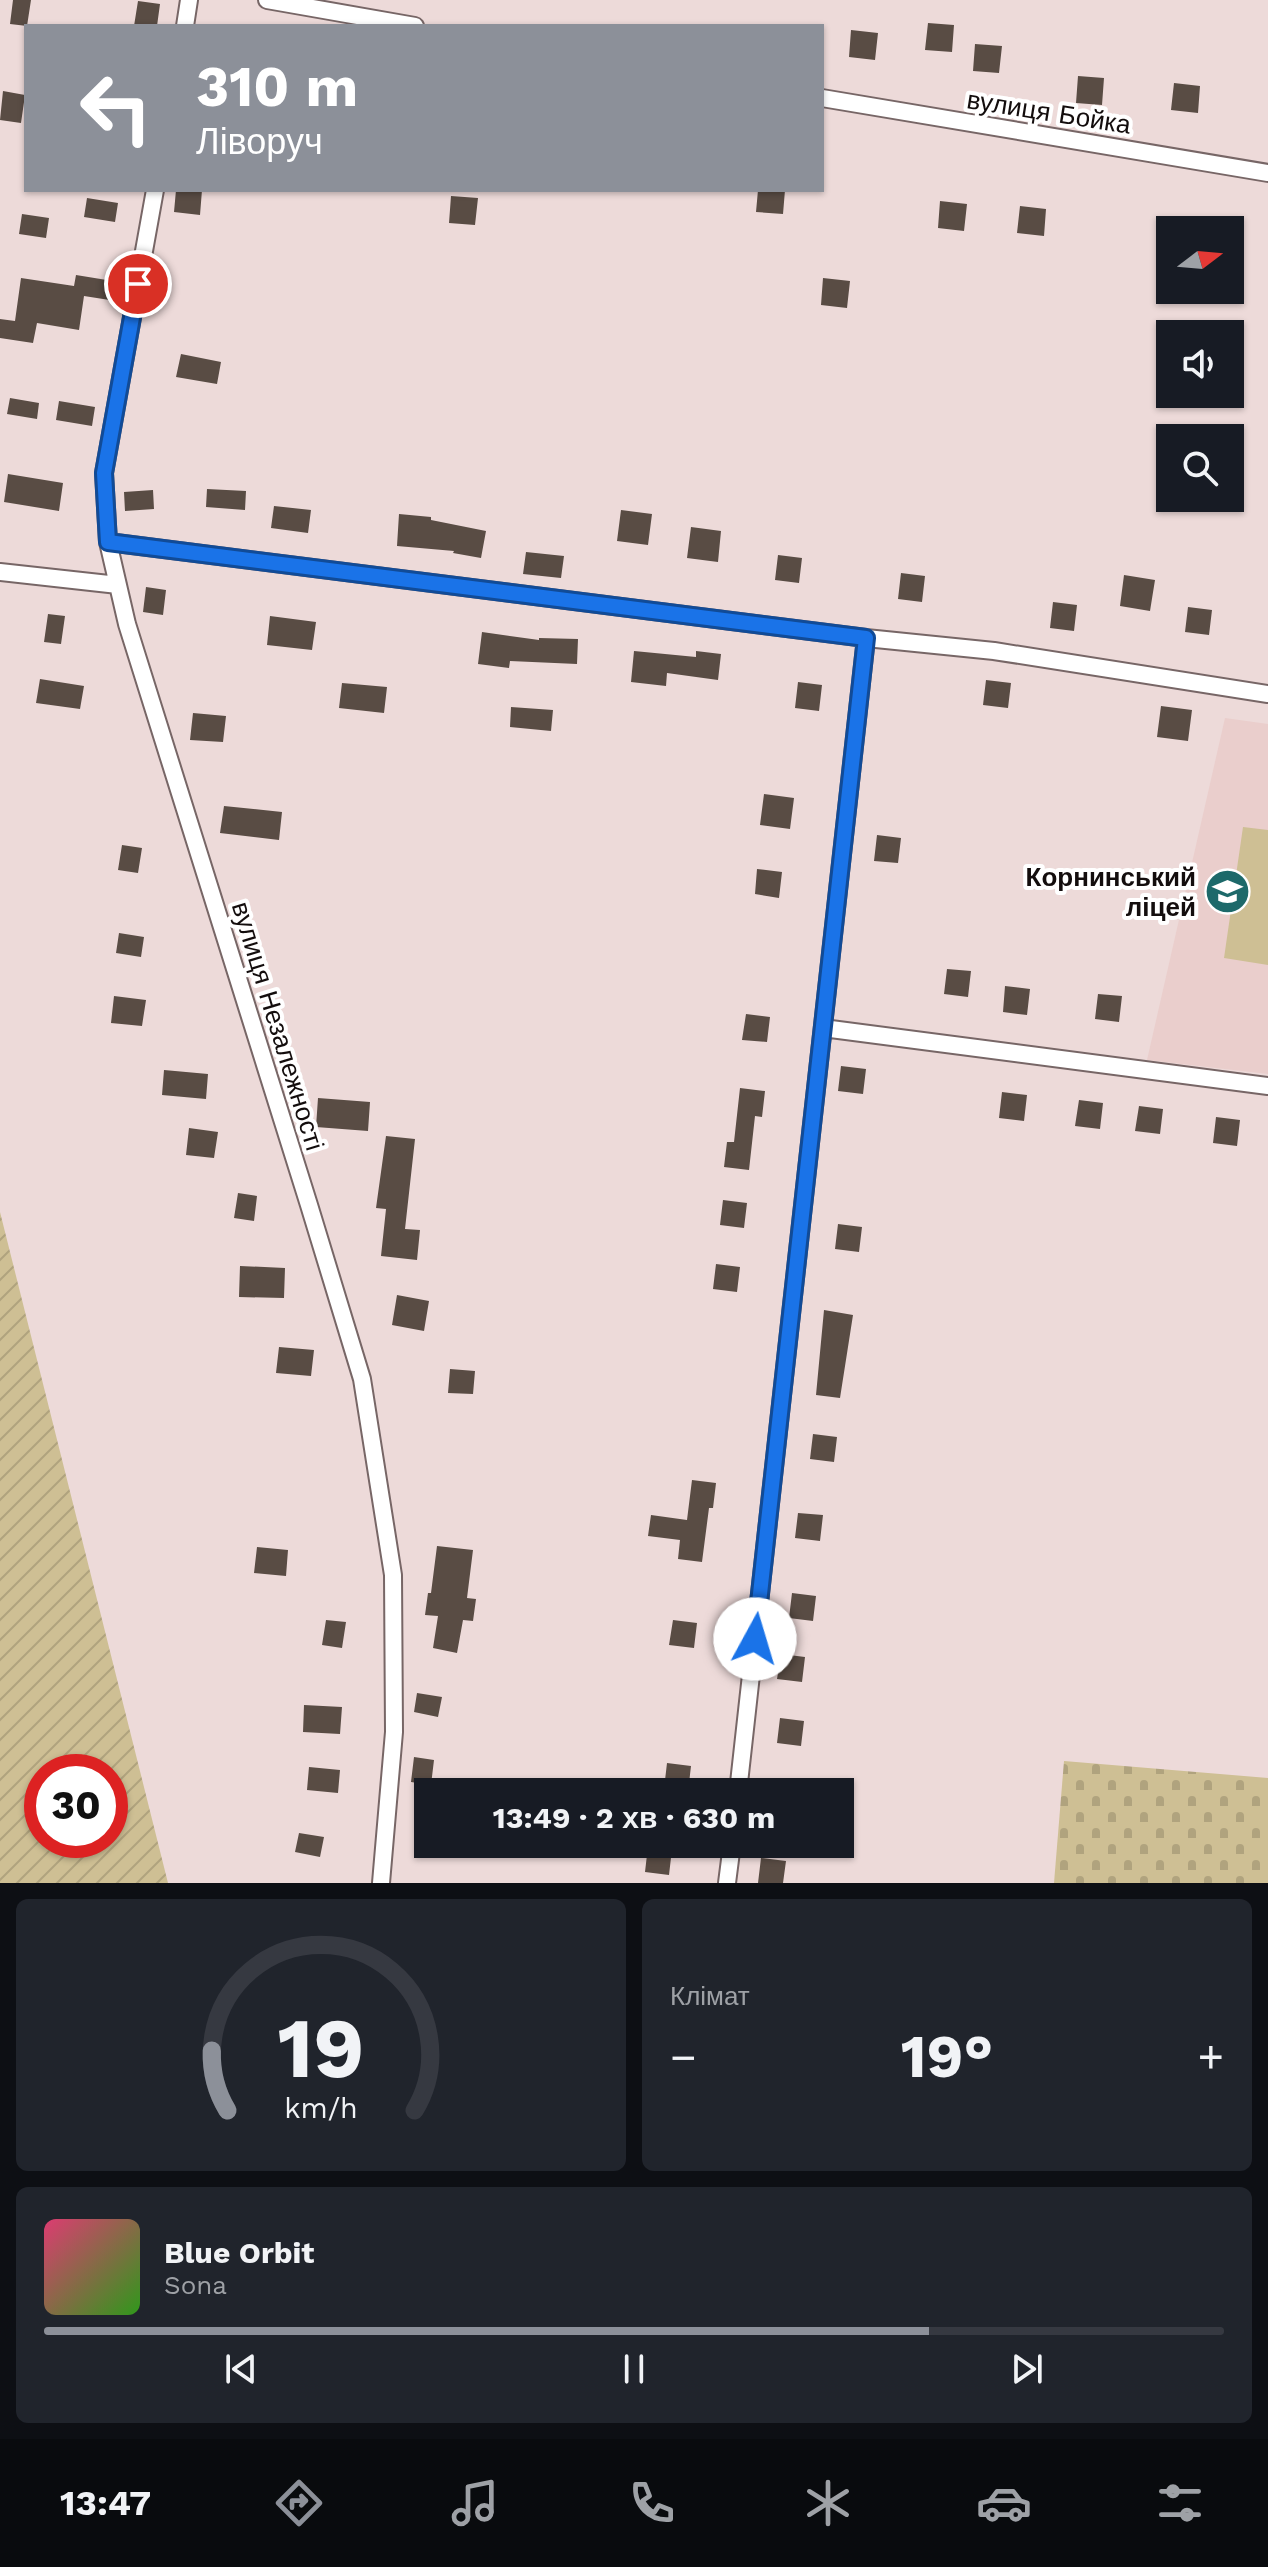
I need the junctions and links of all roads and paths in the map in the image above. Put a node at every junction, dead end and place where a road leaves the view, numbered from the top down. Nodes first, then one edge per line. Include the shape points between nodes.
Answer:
1 (189, 0) edge
2 (267, 0) edge
3 (185, 24) edge
4 (404, 24) edge
5 (824, 98) edge
6 (1268, 173) edge
7 (155, 192) edge
8 (108, 542) junction
9 (0, 572) edge
10 (118, 585) junction
11 (866, 638) junction
12 (1268, 694) edge
13 (823, 1028) junction
14 (1268, 1086) edge
15 (740, 1778) edge
16 (730, 1858) edge
17 (381, 1883) edge
18 (727, 1883) edge

1 - 3 street
2 - 4 street
5 - 6 street, вулиця Бойка
7 - 8 street, вулиця Незалежності via 104,473
8 - 10 street, вулиця Незалежності
8 - 11 street
9 - 10 street
10 - 17 street, вулиця Незалежності via 362,1379 393,1575 394,1732
11 - 12 street via 994,651
11 - 13 street
13 - 14 street
13 - 15 street
16 - 18 street

